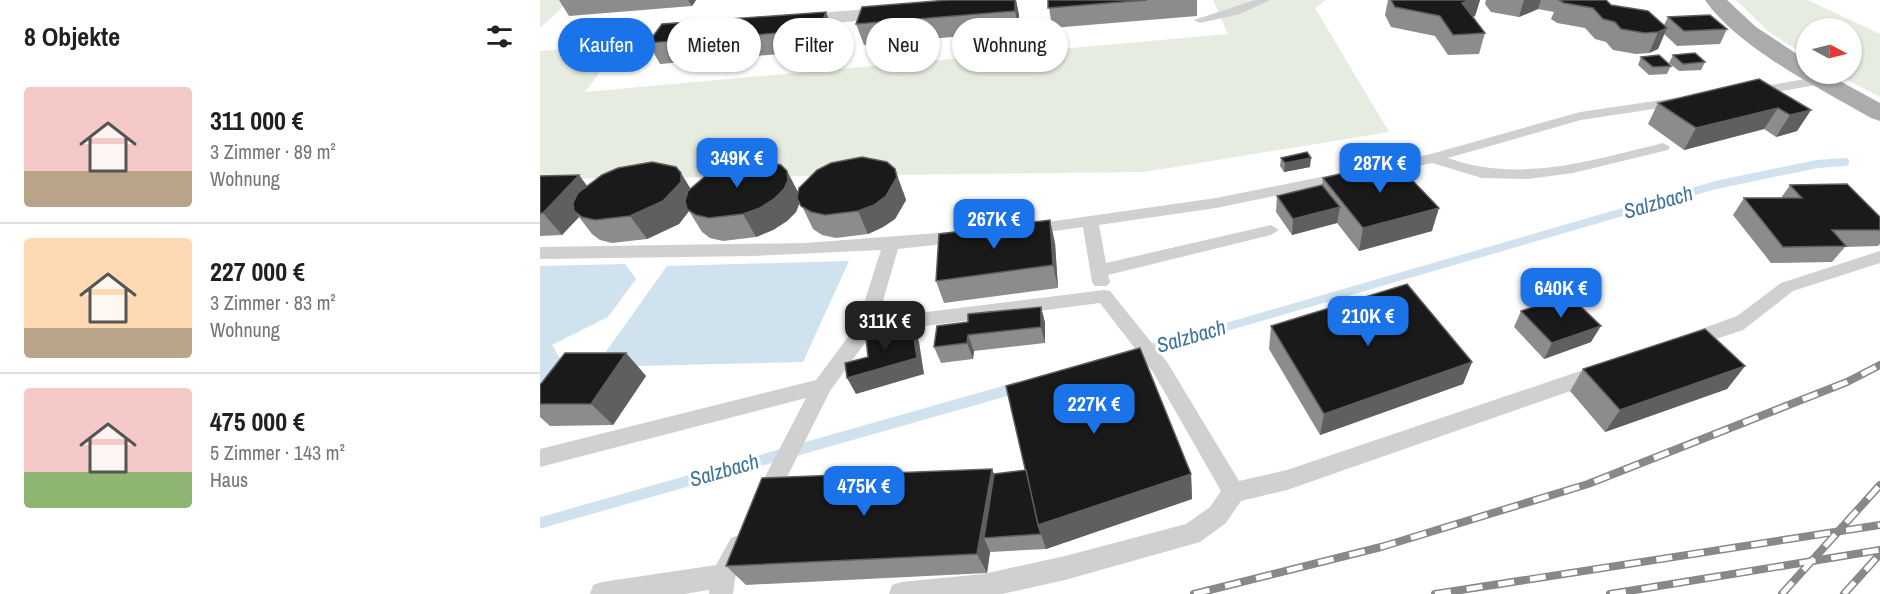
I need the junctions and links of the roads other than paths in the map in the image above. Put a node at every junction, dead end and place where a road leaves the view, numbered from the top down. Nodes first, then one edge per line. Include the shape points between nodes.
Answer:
1 (1264, 0) edge
2 (1715, 0) edge
3 (921, 10) edge
4 (1200, 20) dead end
5 (764, 24) edge
6 (1796, 64) edge
7 (1796, 79) edge
8 (1829, 84) edge
9 (1741, 94) edge
10 (1696, 99) edge
11 (1641, 107) junction
12 (1880, 113) edge
13 (1661, 121) edge
14 (1664, 147) dead end
15 (1433, 158) junction
16 (1090, 222) junction
17 (1271, 230) dead end
18 (1008, 232) edge
19 (984, 234) edge
20 (891, 245) junction
21 (540, 253) edge
22 (1880, 257) edge
23 (1098, 271) junction
24 (1104, 296) junction
25 (866, 327) junction
26 (1664, 350) edge
27 (1620, 365) edge
28 (823, 386) junction
29 (540, 458) edge
30 (1234, 492) junction
31 (722, 585) edge
32 (602, 594) edge
33 (901, 594) edge

1 - 4 lane via 1236,12
2 - 6 main road via 1748,32
3 - 5 street
7 - 9 lane
8 - 12 main road
10 - 11 lane
11 - 13 lane
11 - 15 lane via 1580,116
14 - 15 lane via 1575,169 1526,175 1479,173
15 - 16 lane via 1216,203
16 - 18 lane
16 - 23 lane
17 - 23 lane
19 - 20 lane
20 - 21 lane
20 - 25 lane
22 - 26 lane via 1807,278 1784,289 1731,327
23 - 24 lane
24 - 25 lane
24 - 30 lane via 1160,367
25 - 28 lane
27 - 30 lane via 1287,480
28 - 29 lane
28 - 31 lane
30 - 33 lane via 1218,515 1192,534 983,586
31 - 32 lane

